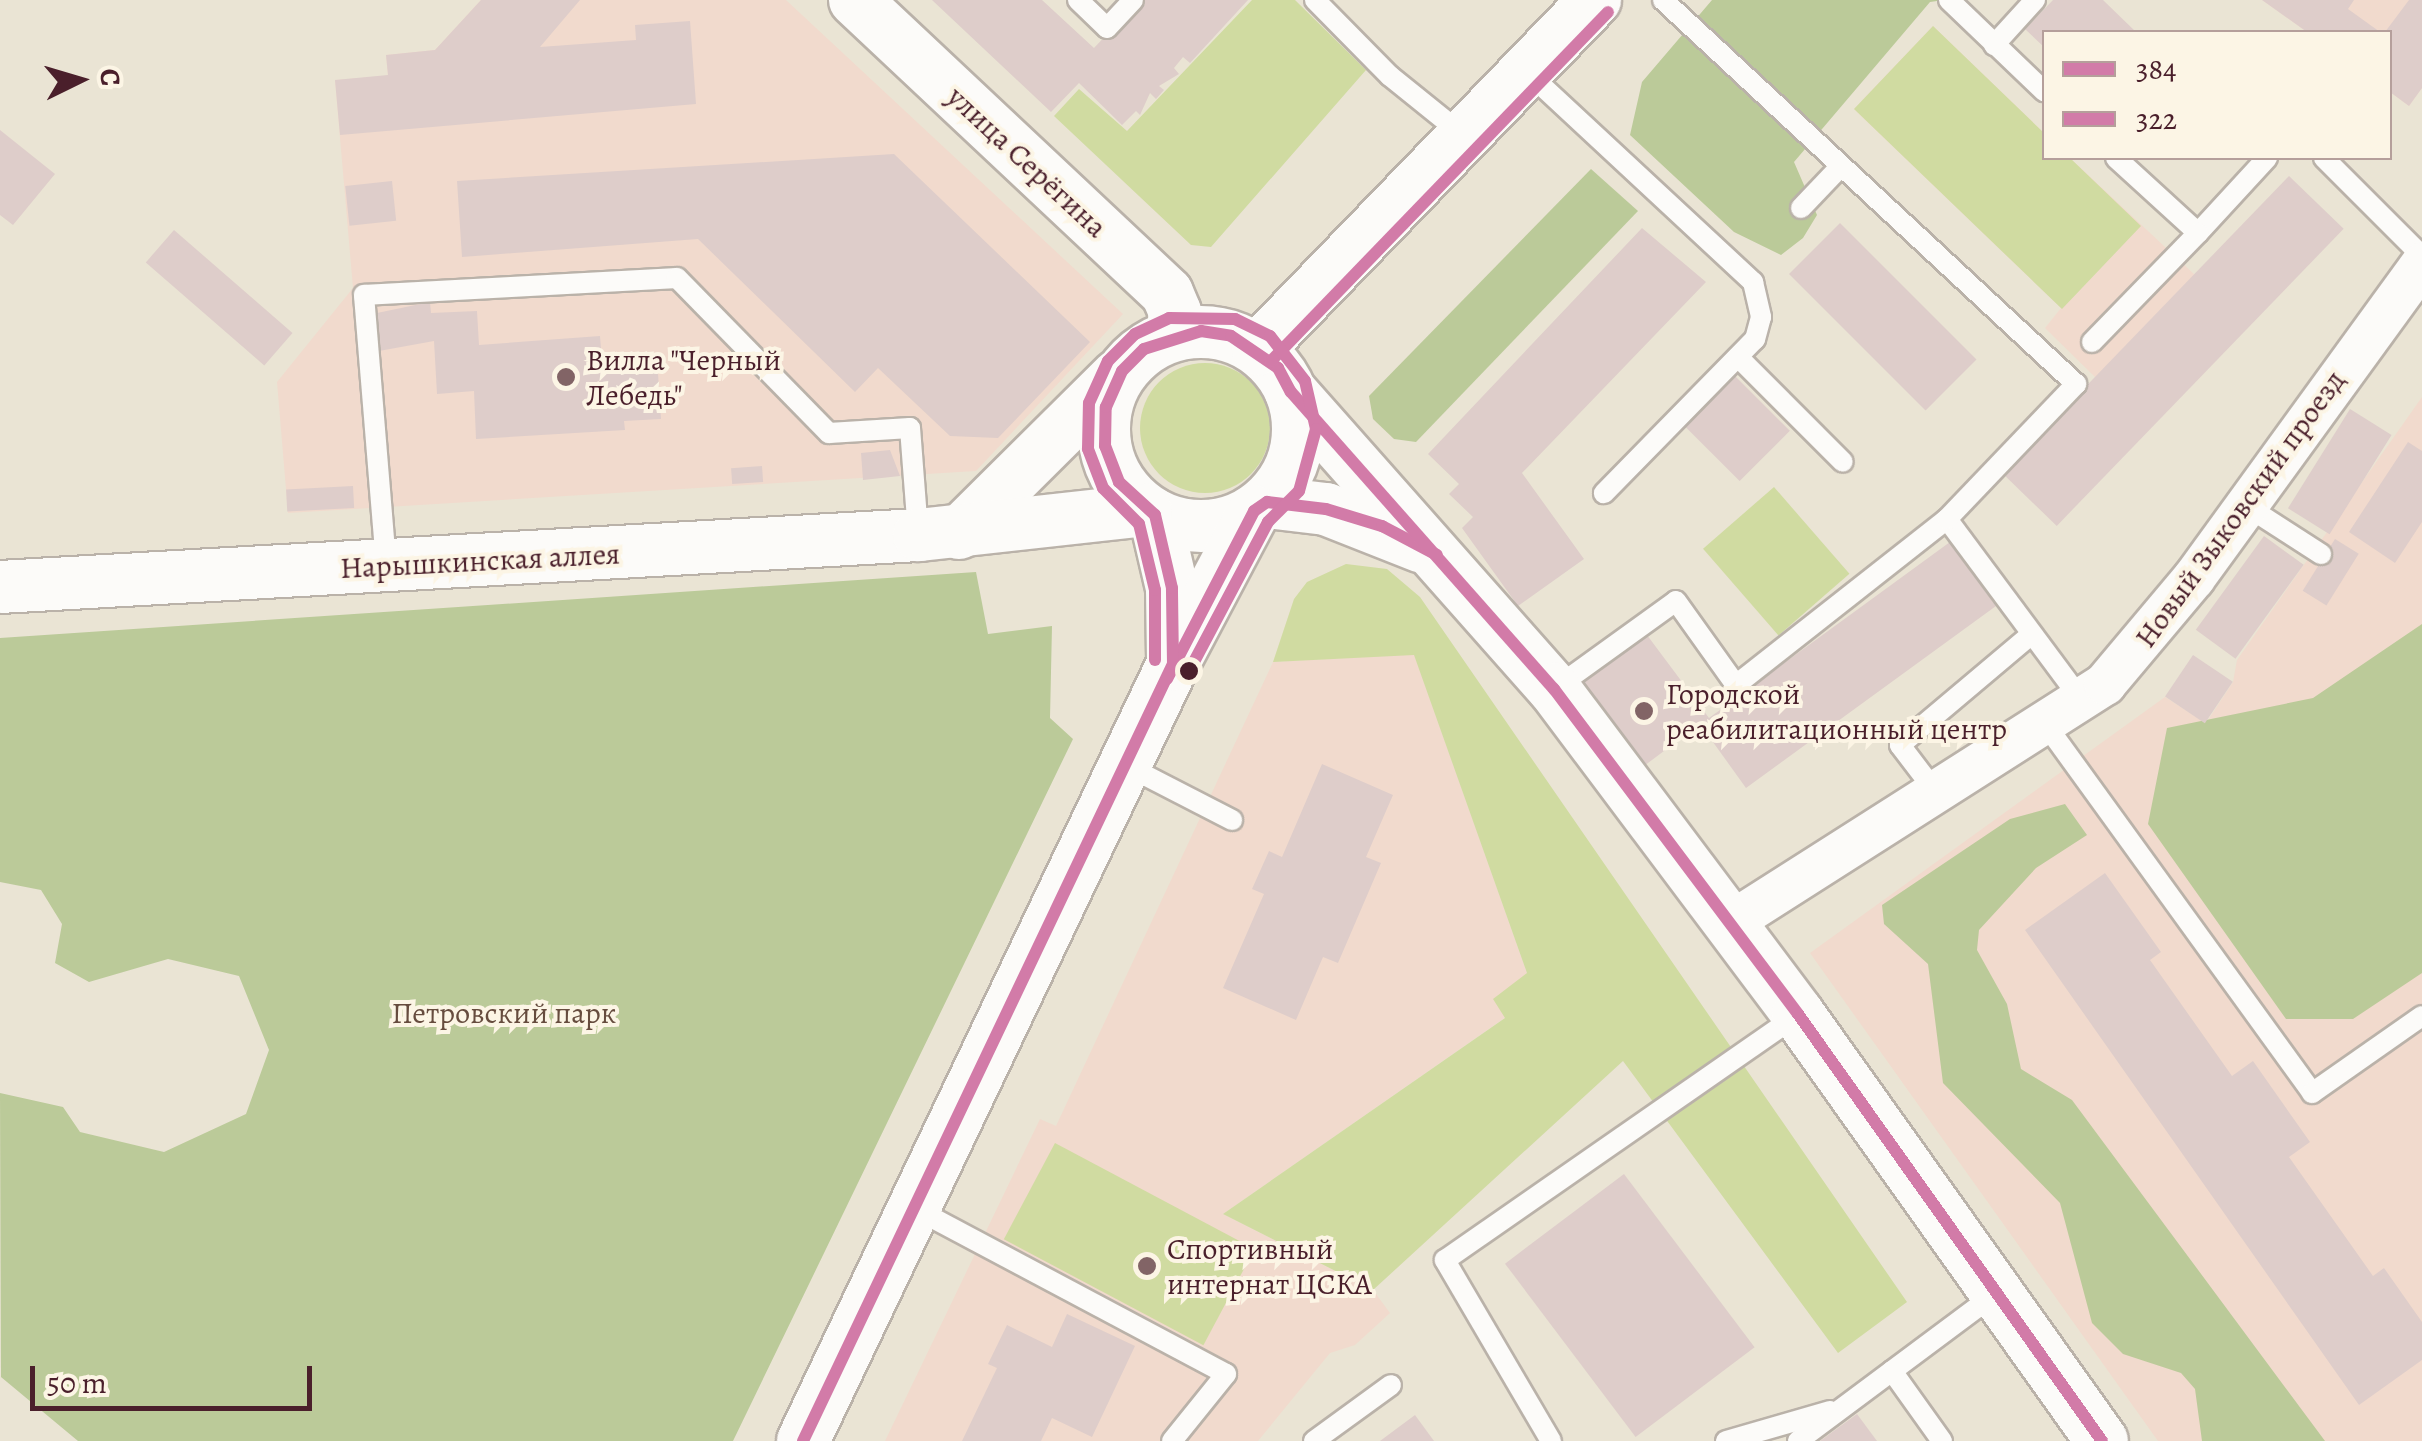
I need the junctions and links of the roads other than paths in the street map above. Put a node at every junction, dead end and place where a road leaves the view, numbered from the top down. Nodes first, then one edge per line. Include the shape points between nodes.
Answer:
1 (855, 0) edge
2 (1078, 0) edge
3 (1133, 0) edge
4 (1315, 0) edge
5 (1594, 0) edge
6 (1663, 0) edge
7 (1949, 0) edge
8 (2034, 0) edge
9 (1994, 45) junction
10 (1525, 70) junction
11 (2042, 90) edge
12 (1462, 134) junction
13 (2118, 160) edge
14 (2265, 160) edge
15 (2326, 160) edge
16 (1842, 166) junction
17 (1801, 208) dead end
18 (2198, 233) junction
19 (2422, 260) edge
20 (1172, 335) junction
21 (2092, 342) dead end
22 (1258, 349) junction
23 (1738, 357) junction
24 (1122, 371) junction
25 (1292, 392) junction
26 (1843, 462) dead end
27 (1604, 492) dead end
28 (1260, 507) junction
29 (2248, 507) junction
30 (1150, 513) junction
31 (1946, 519) junction
32 (939, 534) junction
33 (2321, 554) dead end
34 (1448, 561) junction
35 (386, 566) junction
36 (0, 587) edge
37 (2032, 634) junction
38 (1173, 664) junction
39 (1554, 689) junction
40 (2082, 701) junction
41 (2046, 725) junction
42 (1129, 767) junction
43 (1935, 791) junction
44 (1232, 820) dead end
45 (1730, 922) junction
46 (1798, 1014) junction
47 (2422, 1016) edge
48 (915, 1209) junction
49 (1995, 1294) junction
50 (1892, 1371) junction
51 (1391, 1385) dead end
52 (1842, 1408) junction
53 (803, 1441) edge
54 (1172, 1441) edge
55 (1314, 1441) edge
56 (1551, 1441) edge
57 (1726, 1441) edge
58 (1798, 1441) edge
59 (1942, 1441) edge
60 (2102, 1441) edge

1 - 20 street, улица Серёгина via 1167,293 1175,312
2 - 3 lane via 1107,28
4 - 12 lane via 1390,76
5 - 10 street
6 - 16 lane
7 - 9 lane
8 - 9 lane
9 - 11 lane
10 - 12 street
10 - 23 lane via 1754,282 1761,317 1754,340
12 - 22 street
13 - 18 lane
14 - 18 lane
15 - 19 lane
16 - 17 lane
16 - 31 lane via 2076,384
18 - 21 lane
19 - 29 street, Новый Зыковский проезд
20 - 22 street via 1231,336
20 - 24 street
22 - 25 street
23 - 26 lane
23 - 27 lane
24 - 30 street via 1106,407 1105,446 1118,482
24 - 32 street
25 - 28 street via 1299,426 1293,461
25 - 34 street
28 - 30 street via 1219,525 1181,525
28 - 34 street via 1326,509 1382,526
28 - 38 street
29 - 33 lane
29 - 40 street, Новый Зыковский проезд via 2126,662
30 - 32 street, Нарышкинская аллея
30 - 38 street via 1172,588
31 - 37 lane
31 - 39 lane via 1736,684 1676,600
32 - 35 street, Нарышкинская аллея
32 - 35 lane via 910,428 829,432 677,278 364,296
34 - 39 street
35 - 36 street, Нарышкинская аллея
37 - 40 lane
37 - 43 lane via 1900,745
38 - 42 street
39 - 45 street
40 - 41 street, Новый Зыковский проезд
41 - 43 street, Новый Зыковский проезд
41 - 47 lane via 2312,1093
42 - 44 lane
42 - 48 street
43 - 45 street, Новый Зыковский проезд
45 - 46 street
46 - 49 street
46 - 56 lane via 1445,1260
48 - 53 street
48 - 54 lane via 1226,1374
49 - 50 lane
49 - 60 street
50 - 52 lane
50 - 59 lane
51 - 55 lane
52 - 57 lane
52 - 58 lane

